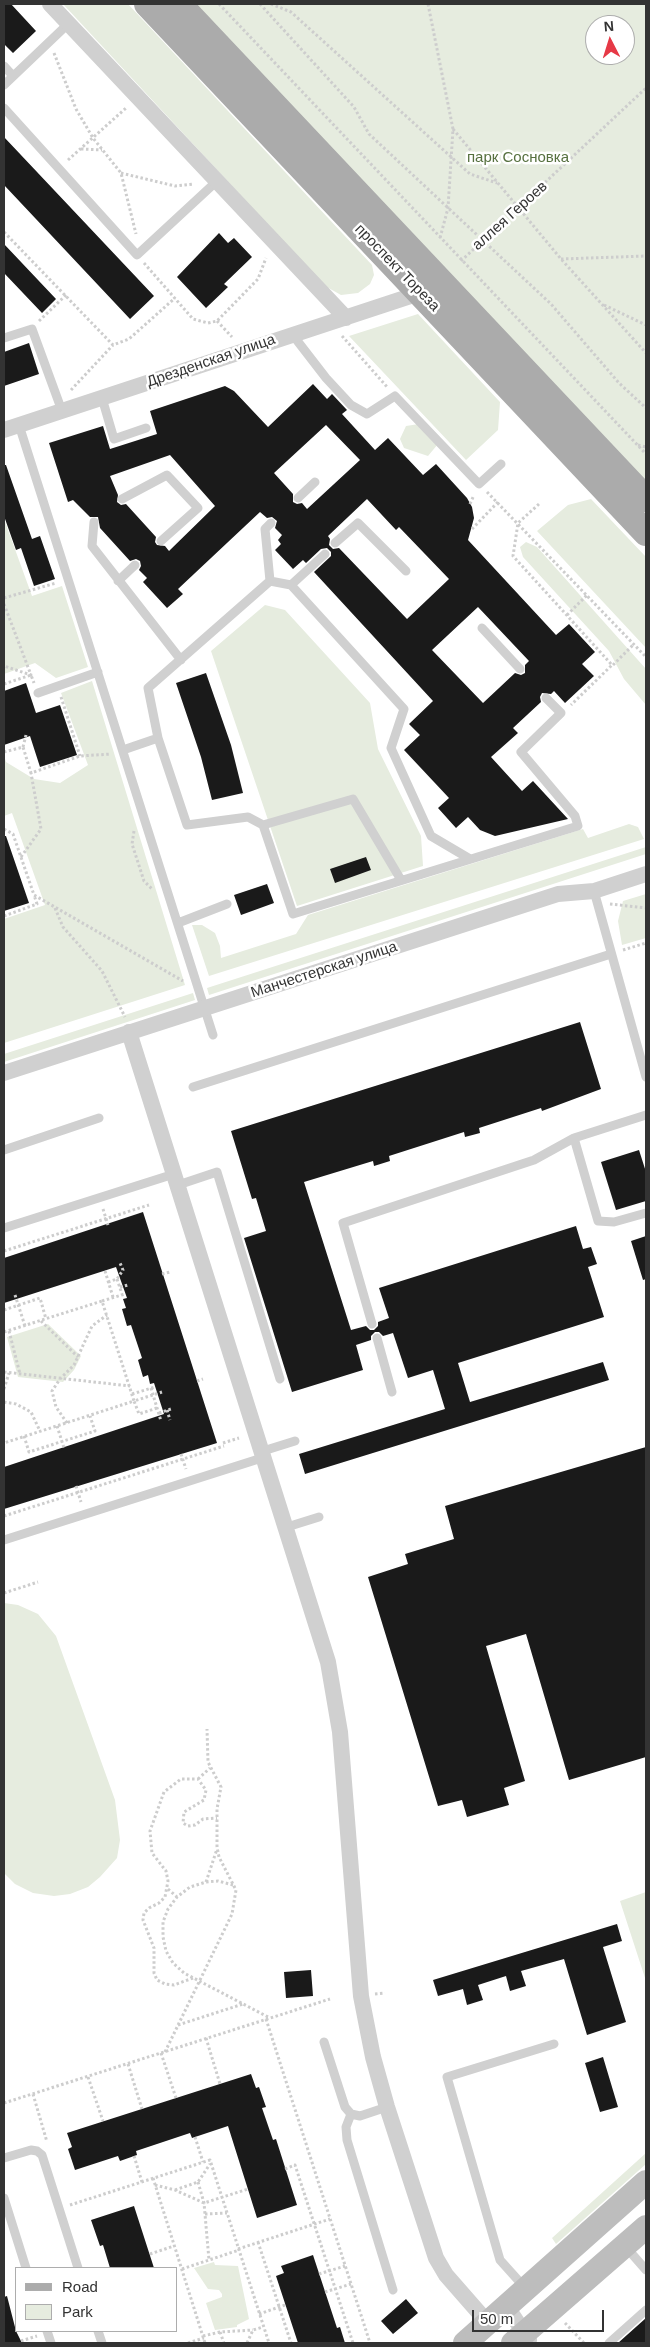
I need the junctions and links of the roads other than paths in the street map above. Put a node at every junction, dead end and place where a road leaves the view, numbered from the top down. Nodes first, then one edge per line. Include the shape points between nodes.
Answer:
1 (50, 4) edge
2 (147, 4) edge
3 (179, 4) edge
4 (68, 24) junction
5 (4, 66) edge
6 (13, 76) junction
7 (4, 85) edge
8 (4, 108) edge
9 (217, 181) junction
10 (420, 293) junction
11 (342, 325) junction
12 (292, 334) junction
13 (4, 338) edge
14 (102, 398) junction
15 (62, 410) junction
16 (19, 425) junction
17 (146, 428) dead end
18 (4, 430) edge
19 (501, 464) dead end
20 (315, 482) dead end
21 (298, 498) dead end
22 (122, 499) dead end
23 (646, 499) edge
24 (94, 522) dead end
25 (271, 523) dead end
26 (646, 533) edge
27 (160, 542) dead end
28 (335, 544) dead end
29 (325, 554) dead end
30 (135, 565) dead end
31 (406, 571) dead end
32 (118, 580) junction
33 (270, 581) junction
34 (291, 585) junction
35 (482, 628) dead end
36 (180, 660) junction
37 (520, 669) dead end
38 (98, 672) junction
39 (38, 693) road end
40 (546, 698) dead end
41 (158, 738) junction
42 (123, 750) junction
43 (263, 825) junction
44 (470, 859) junction
45 (646, 874) edge
46 (401, 880) junction
47 (595, 897) junction
48 (227, 904) dead end
49 (178, 923) junction
50 (611, 954) junction
51 (205, 1009) junction
52 (129, 1032) junction
53 (213, 1035) dead end
54 (4, 1073) edge
55 (646, 1077) edge
56 (194, 1086) dead end
57 (646, 1115) edge
58 (98, 1118) dead end
59 (574, 1138) junction
60 (4, 1150) edge
61 (176, 1179) junction
62 (646, 1213) edge
63 (4, 1228) edge
64 (372, 1324) dead end
65 (377, 1338) dead end
66 (280, 1379) dead end
67 (392, 1392) dead end
68 (294, 1441) dead end
69 (264, 1454) junction
70 (319, 1517) dead end
71 (287, 1527) junction
72 (4, 1540) edge
73 (324, 2042) dead end
74 (554, 2044) dead end
75 (387, 2107) junction
76 (351, 2114) junction
77 (4, 2158) edge
78 (646, 2182) edge
79 (4, 2198) edge
80 (646, 2227) edge
81 (625, 2246) junction
82 (26, 2267) edge
83 (78, 2267) edge
84 (646, 2270) edge
85 (526, 2289) junction
86 (393, 2290) dead end
87 (507, 2307) junction
88 (646, 2310) edge
89 (488, 2323) junction
90 (523, 2340) edge
91 (465, 2343) edge
92 (609, 2343) edge

1 - 4 street
2 - 10 main road, проспект Тореза
3 - 23 main road, проспект Тореза
4 - 6 lane
4 - 9 street
5 - 6 lane
6 - 7 lane
8 - 9 lane via 138,253
9 - 11 street
10 - 11 street, Дрезденская улица
10 - 26 main road, проспект Тореза
11 - 12 street, Дрезденская улица
12 - 14 street, Дрезденская улица
12 - 19 lane via 351,405 367,414 395,396 479,484
13 - 15 lane via 32,328
14 - 15 street, Дрезденская улица
14 - 17 lane via 114,439
15 - 16 street, Дрезденская улица
16 - 18 street, Дрезденская улица
16 - 38 lane
20 - 21 lane
22 - 27 lane via 167,475 198,508
24 - 32 lane via 92,546
25 - 33 lane via 264,529
28 - 31 lane via 358,523
29 - 34 lane
30 - 32 lane
32 - 36 lane
33 - 34 lane
33 - 36 lane
34 - 44 lane via 404,709 391,748 431,836
35 - 37 lane
36 - 41 lane via 148,688
38 - 39 lane
38 - 42 lane
40 - 44 lane via 561,713 521,752 575,816 578,826
41 - 42 lane
41 - 43 lane via 187,825 248,816
42 - 49 lane
43 - 46 lane via 353,799
43 - 46 lane via 293,914
44 - 46 lane
45 - 47 street, Манчестерская улица
47 - 50 lane
47 - 51 street, Манчестерская улица via 558,894
48 - 49 lane
49 - 51 lane
50 - 55 lane
50 - 56 lane
51 - 52 street, Манчестерская улица
51 - 53 lane
52 - 54 street, Манчестерская улица
52 - 61 street
57 - 59 lane
58 - 60 lane
59 - 62 lane via 598,1221 614,1222
59 - 64 lane via 534,1160 343,1223
61 - 63 lane
61 - 66 lane via 217,1172
61 - 69 street
65 - 67 lane
68 - 69 lane
69 - 71 street
69 - 72 lane
70 - 71 lane
71 - 75 street via 320,1631 335,1699 361,1996
73 - 76 lane via 345,2107
74 - 85 lane via 447,2077 500,2260
75 - 76 lane via 360,2116
75 - 89 street via 436,2258 446,2275
76 - 86 lane via 346,2127 347,2140
77 - 83 lane via 31,2150 42,2155
78 - 85 main road
79 - 82 lane
80 - 81 main road
81 - 84 lane
81 - 90 main road
85 - 87 main road
87 - 89 main road
87 - 90 street
88 - 92 lane
89 - 91 main road

